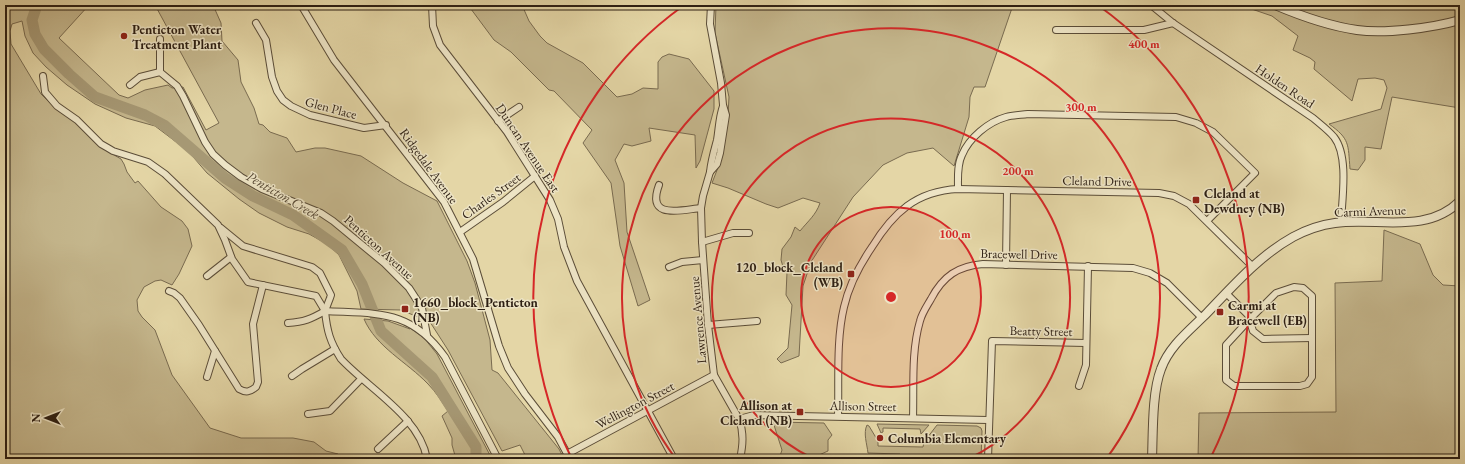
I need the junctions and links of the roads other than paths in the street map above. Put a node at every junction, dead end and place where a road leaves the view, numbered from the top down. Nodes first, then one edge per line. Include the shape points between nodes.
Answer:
1 (301, 5) edge
2 (432, 5) edge
3 (710, 5) edge
4 (1151, 5) edge
5 (1275, 5) edge
6 (1460, 20) edge
7 (256, 23) dead end
8 (1173, 23) junction
9 (1056, 30) dead end
10 (160, 39) dead end
11 (160, 72) junction
12 (43, 76) dead end
13 (130, 85) dead end
14 (519, 107) dead end
15 (498, 121) junction
16 (386, 125) junction
17 (535, 176) junction
18 (659, 185) dead end
19 (958, 189) junction
20 (1007, 190) junction
21 (1460, 201) edge
22 (701, 208) junction
23 (1207, 221) junction
24 (1341, 222) junction
25 (218, 225) junction
26 (460, 232) junction
27 (749, 233) dead end
28 (702, 242) junction
29 (231, 258) junction
30 (703, 260) junction
31 (1006, 265) junction
32 (1088, 266) junction
33 (669, 267) dead end
34 (1253, 267) junction
35 (207, 276) dead end
36 (263, 285) junction
37 (169, 292) dead end
38 (1226, 293) junction
39 (325, 311) junction
40 (1202, 318) junction
41 (1248, 320) junction
42 (757, 321) dead end
43 (288, 323) dead end
44 (708, 326) junction
45 (427, 335) junction
46 (1312, 338) junction
47 (1086, 343) junction
48 (335, 349) junction
49 (215, 351) junction
50 (714, 375) junction
51 (207, 376) dead end
52 (292, 376) dead end
53 (361, 378) junction
54 (1079, 386) dead end
55 (648, 411) junction
56 (308, 414) dead end
57 (838, 416) junction
58 (913, 418) junction
59 (738, 419) junction
60 (988, 420) junction
61 (408, 421) junction
62 (378, 449) dead end
63 (568, 457) edge
64 (427, 459) edge
65 (498, 459) edge
66 (674, 459) edge
67 (740, 459) edge
68 (988, 459) edge
69 (1152, 459) edge

1 - 16 street, Ridgedale Avenue via 334,60
2 - 15 street, Duncan Avenue East via 433,26 440,45
3 - 22 street, Lawrence Avenue via 710,24 723,105
4 - 8 street, Holden Road
5 - 6 street via 1327,23 1365,31 1424,28
7 - 16 street, Glen Place via 266,40 277,91 291,106 310,115 364,128
8 - 9 street via 1144,30
8 - 24 street, Holden Road via 1313,118 1334,136 1341,149 1343,164
10 - 11 street
11 - 13 street via 140,77
11 - 45 street, Penticton Avenue via 183,96 205,142 225,165 251,183 333,221 384,263 409,288 422,308
12 - 25 street via 45,92 57,106 77,120 101,144 148,162 165,174
14 - 15 street
15 - 17 street, Duncan Avenue East
16 - 26 street, Ridgedale Avenue via 444,202
17 - 26 street, Charles Street
17 - 55 street, Duncan Avenue East via 558,219 564,247 577,281
18 - 22 street via 655,198 660,209 668,211
19 - 20 street, Cleland Drive
19 - 23 street via 958,168 962,155 971,141 985,128 1006,117 1028,114 1176,117 1213,132 1255,172
19 - 57 street, Cleland Drive via 945,190 918,199 896,214 877,238 855,275 841,324
20 - 23 street, Cleland Drive via 1159,193 1174,196 1190,204
20 - 31 street
21 - 24 street, Carmi Avenue via 1441,214 1419,221
22 - 28 street, Lawrence Avenue
23 - 34 street, Cleland Drive
24 - 34 street, Carmi Avenue via 1316,227 1292,237
25 - 29 street
25 - 39 street via 243,246 318,271 331,295
26 - 63 street, Ridgedale Avenue via 474,259 499,346 508,368 558,437
27 - 28 street via 731,234
28 - 30 street, Lawrence Avenue
29 - 35 street
29 - 36 street via 248,282
30 - 33 street via 682,262
30 - 44 street, Lawrence Avenue
31 - 32 street, Bracewell Drive
31 - 58 street, Bracewell Drive via 970,265 945,278 936,290 920,319 915,346
32 - 40 street, Bracewell Drive via 1133,268 1150,272 1168,283
32 - 47 street, Beatty Street
34 - 38 street, Carmi Avenue
36 - 39 street via 316,296
36 - 49 street via 252,324 258,373 256,387 248,392 239,389
37 - 49 street via 180,298
38 - 40 street, Carmi Avenue
38 - 41 street via 1248,315
39 - 43 street via 300,323
39 - 45 street via 380,314 398,318
39 - 48 street via 328,333
40 - 69 street, Carmi Avenue via 1170,351 1161,369 1156,393
41 - 46 street via 1253,331 1263,339
41 - 46 street via 1276,293 1294,287 1303,288 1312,296
41 - 46 street via 1226,345 1226,380 1234,386 1307,384 1312,378
42 - 44 street
44 - 50 street, Lawrence Avenue
45 - 65 street via 445,357
47 - 54 street via 1086,365
47 - 60 street, Beatty Street via 992,341
48 - 52 street
48 - 53 street via 341,359
49 - 51 street
50 - 55 street, Wellington Street
50 - 59 street, Lawrence Avenue
53 - 56 street via 330,411
53 - 61 street
55 - 63 street, Wellington Street
55 - 66 street, Duncan Avenue East
57 - 58 street, Allison Street
57 - 59 street, Allison Street via 754,415
58 - 60 street, Allison Street
59 - 67 street, Lawrence Avenue via 743,435
60 - 68 street
61 - 62 street
61 - 64 street via 418,436

